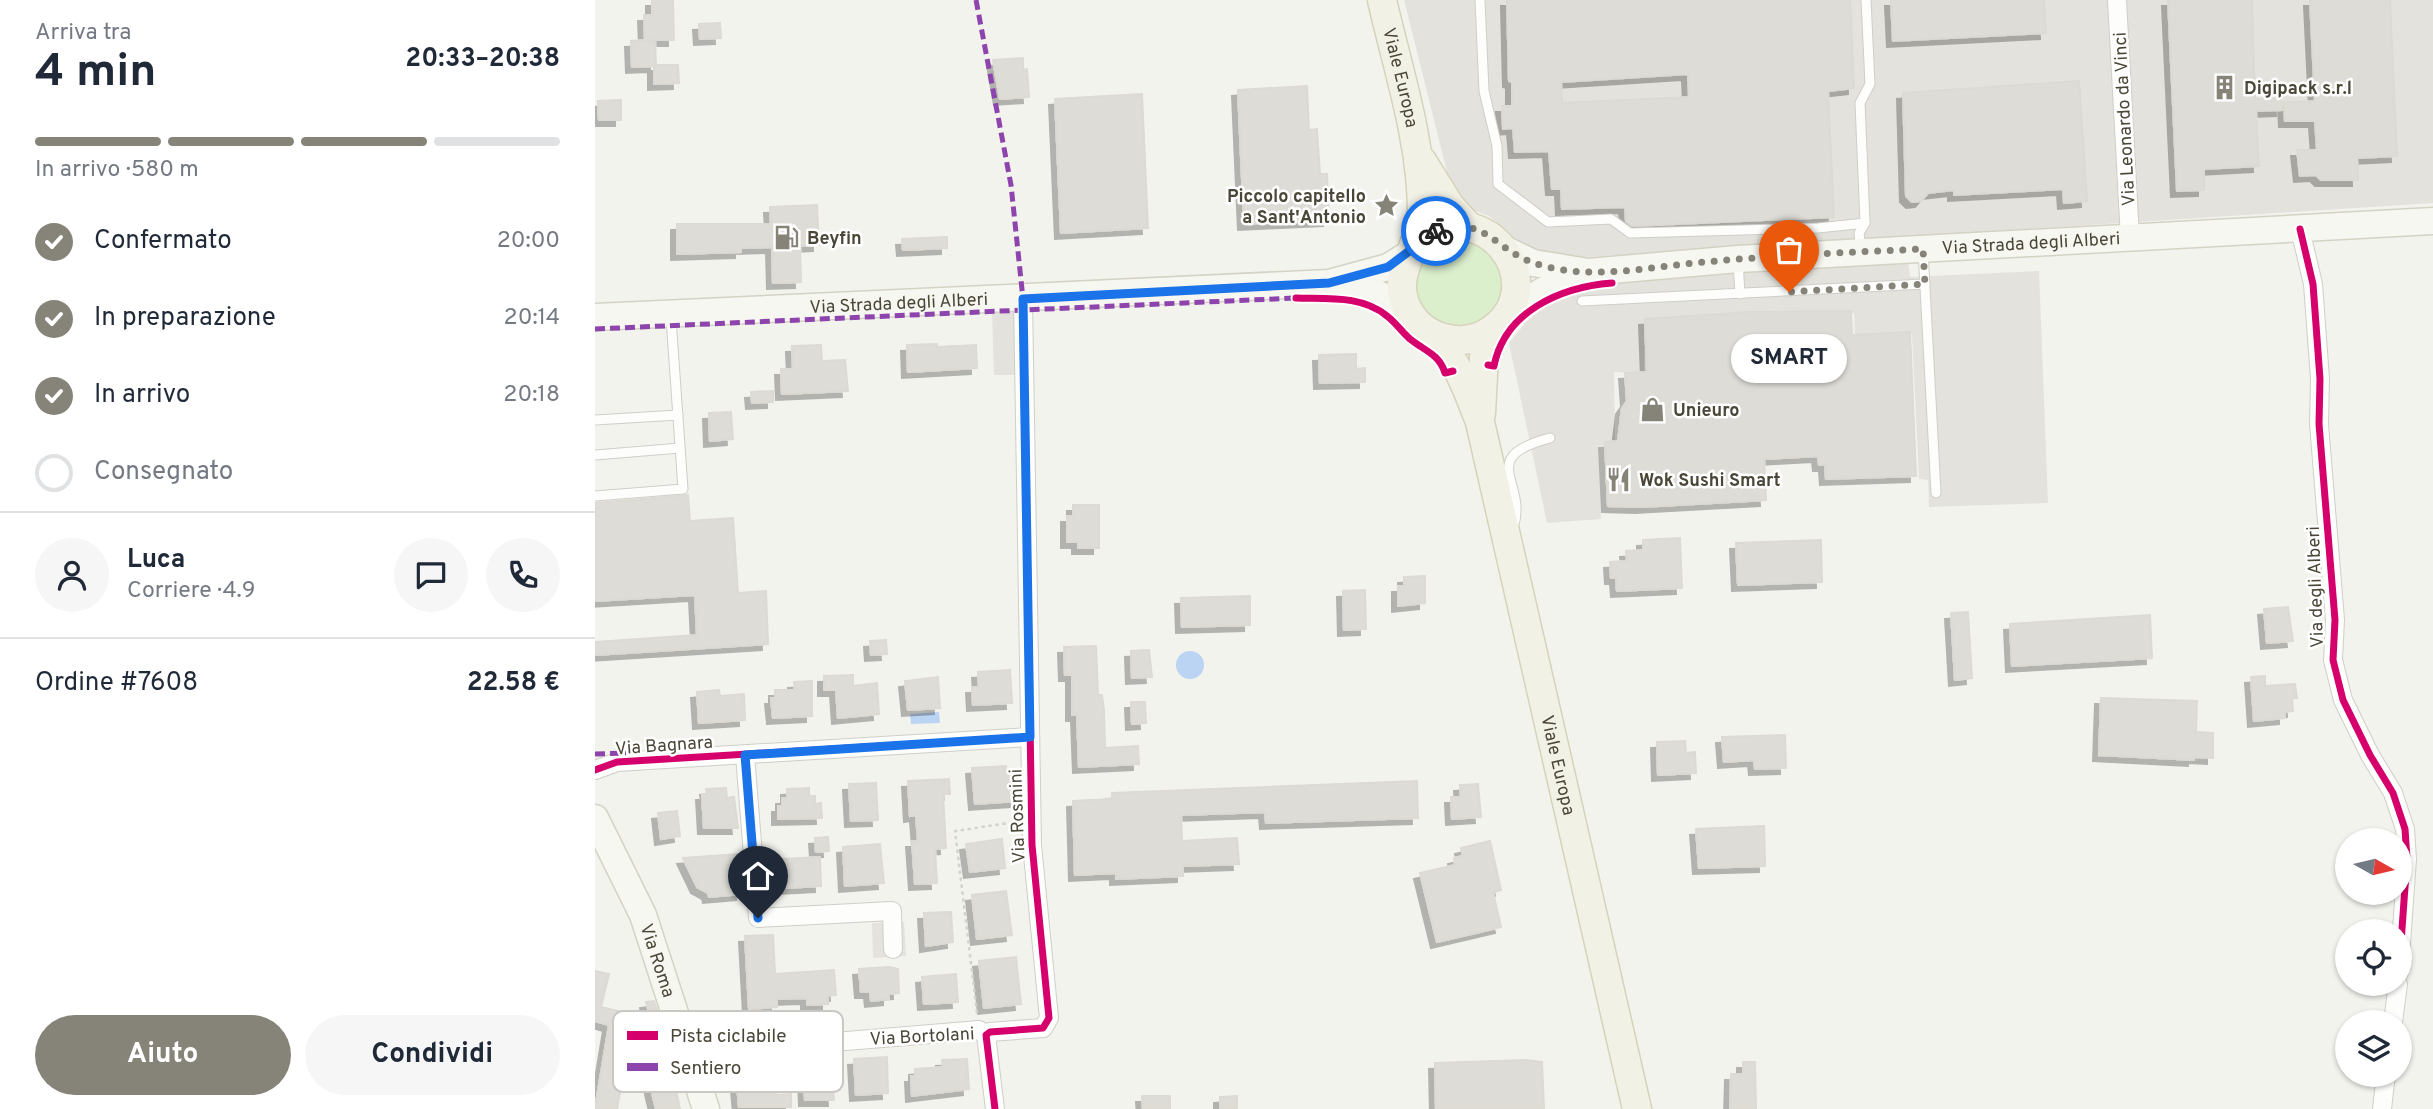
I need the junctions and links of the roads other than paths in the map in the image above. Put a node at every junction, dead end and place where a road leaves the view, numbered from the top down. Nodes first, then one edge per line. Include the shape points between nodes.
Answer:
1 (1382, 0) edge
2 (1480, 0) edge
3 (1866, 0) edge
4 (2117, 0) edge
5 (1418, 155) junction
6 (2433, 221) edge
7 (1865, 223) junction
8 (1469, 227) junction
9 (2299, 229) junction
10 (2130, 237) junction
11 (1504, 249) junction
12 (1923, 249) junction
13 (1413, 250) junction
14 (1861, 252) junction
15 (1738, 259) junction
16 (1588, 272) junction
17 (1329, 283) junction
18 (1925, 284) junction
19 (1740, 294) junction
20 (1023, 299) junction
21 (1582, 301) dead end
22 (1407, 308) junction
23 (671, 314) junction
24 (595, 317) edge
25 (1500, 321) junction
26 (1430, 333) junction
27 (678, 415) junction
28 (595, 421) edge
29 (1480, 422) junction
30 (680, 448) junction
31 (595, 455) edge
32 (1492, 473) junction
33 (1936, 493) dead end
34 (595, 496) edge
35 (1508, 540) junction
36 (1030, 737) junction
37 (745, 755) junction
38 (595, 770) edge
39 (595, 818) edge
40 (2403, 919) edge
41 (893, 949) dead end
42 (675, 1011) edge
43 (983, 1033) junction
44 (843, 1043) edge
45 (2385, 1087) edge
46 (701, 1092) edge
47 (706, 1109) edge
48 (995, 1109) edge
49 (1637, 1109) edge
50 (2382, 1109) edge

1 - 5 main road, Viale Europa
2 - 7 lane via 1484,90 1497,145 1498,184 1548,222 1611,219 1630,233
3 - 7 lane via 1870,84 1860,103
4 - 10 street, Via Leonardo da Vinci
5 - 8 main road, Viale Europa
5 - 13 main road, Viale Europa via 1421,227
6 - 9 main road, Via Strada degli Alberi
7 - 14 lane via 1859,233
8 - 11 main road, Viale Europa via 1488,234
8 - 13 main road via 1444,228
9 - 10 main road, Via Strada degli Alberi
9 - 40 street, Via degli Alberi via 2314,297 2335,620 2333,660 2343,701 2393,793 2406,829
10 - 12 main road, Via Strada degli Alberi
11 - 16 main road, Via Strada degli Alberi via 1533,263
11 - 25 main road, Viale Europa via 1516,280
12 - 14 main road, Via Strada degli Alberi
12 - 18 lane
13 - 17 main road, Via Strada degli Alberi via 1388,267
13 - 22 main road, Viale Europa via 1402,286
14 - 15 main road, Via Strada degli Alberi
15 - 16 main road, Via Strada degli Alberi
15 - 19 lane
16 - 25 main road, Via Strada degli Alberi via 1544,290
17 - 20 main road, Via Strada degli Alberi
17 - 22 main road, Via Strada degli Alberi via 1378,294
18 - 19 lane
18 - 33 lane
19 - 21 lane
20 - 23 main road, Via Strada degli Alberi
20 - 36 street, Via Rosmini
22 - 26 main road, Viale Europa
23 - 24 main road, Via Strada degli Alberi
23 - 27 lane
25 - 26 main road via 1462,340
25 - 29 main road, Viale Europa via 1484,357
26 - 29 main road, Viale Europa via 1450,353
27 - 28 lane
27 - 30 lane
29 - 32 main road, Viale Europa
30 - 31 lane
30 - 34 lane via 683,489
32 - 35 main road, Viale Europa
32 - 35 lane via 1526,442 1537,435 1550,438 1518,450 1510,460 1518,514
35 - 49 main road, Viale Europa
36 - 37 street, Via Bagnara
36 - 43 street, Via Rosmini via 1032,820 1049,1018 1043,1028
37 - 38 street, Via Bagnara via 617,762
37 - 41 street via 758,918 892,911
39 - 42 main road, Via Roma via 643,915
43 - 44 street, Via Bortolani
43 - 48 street
45 - 50 street
46 - 47 main road, Via Roma

